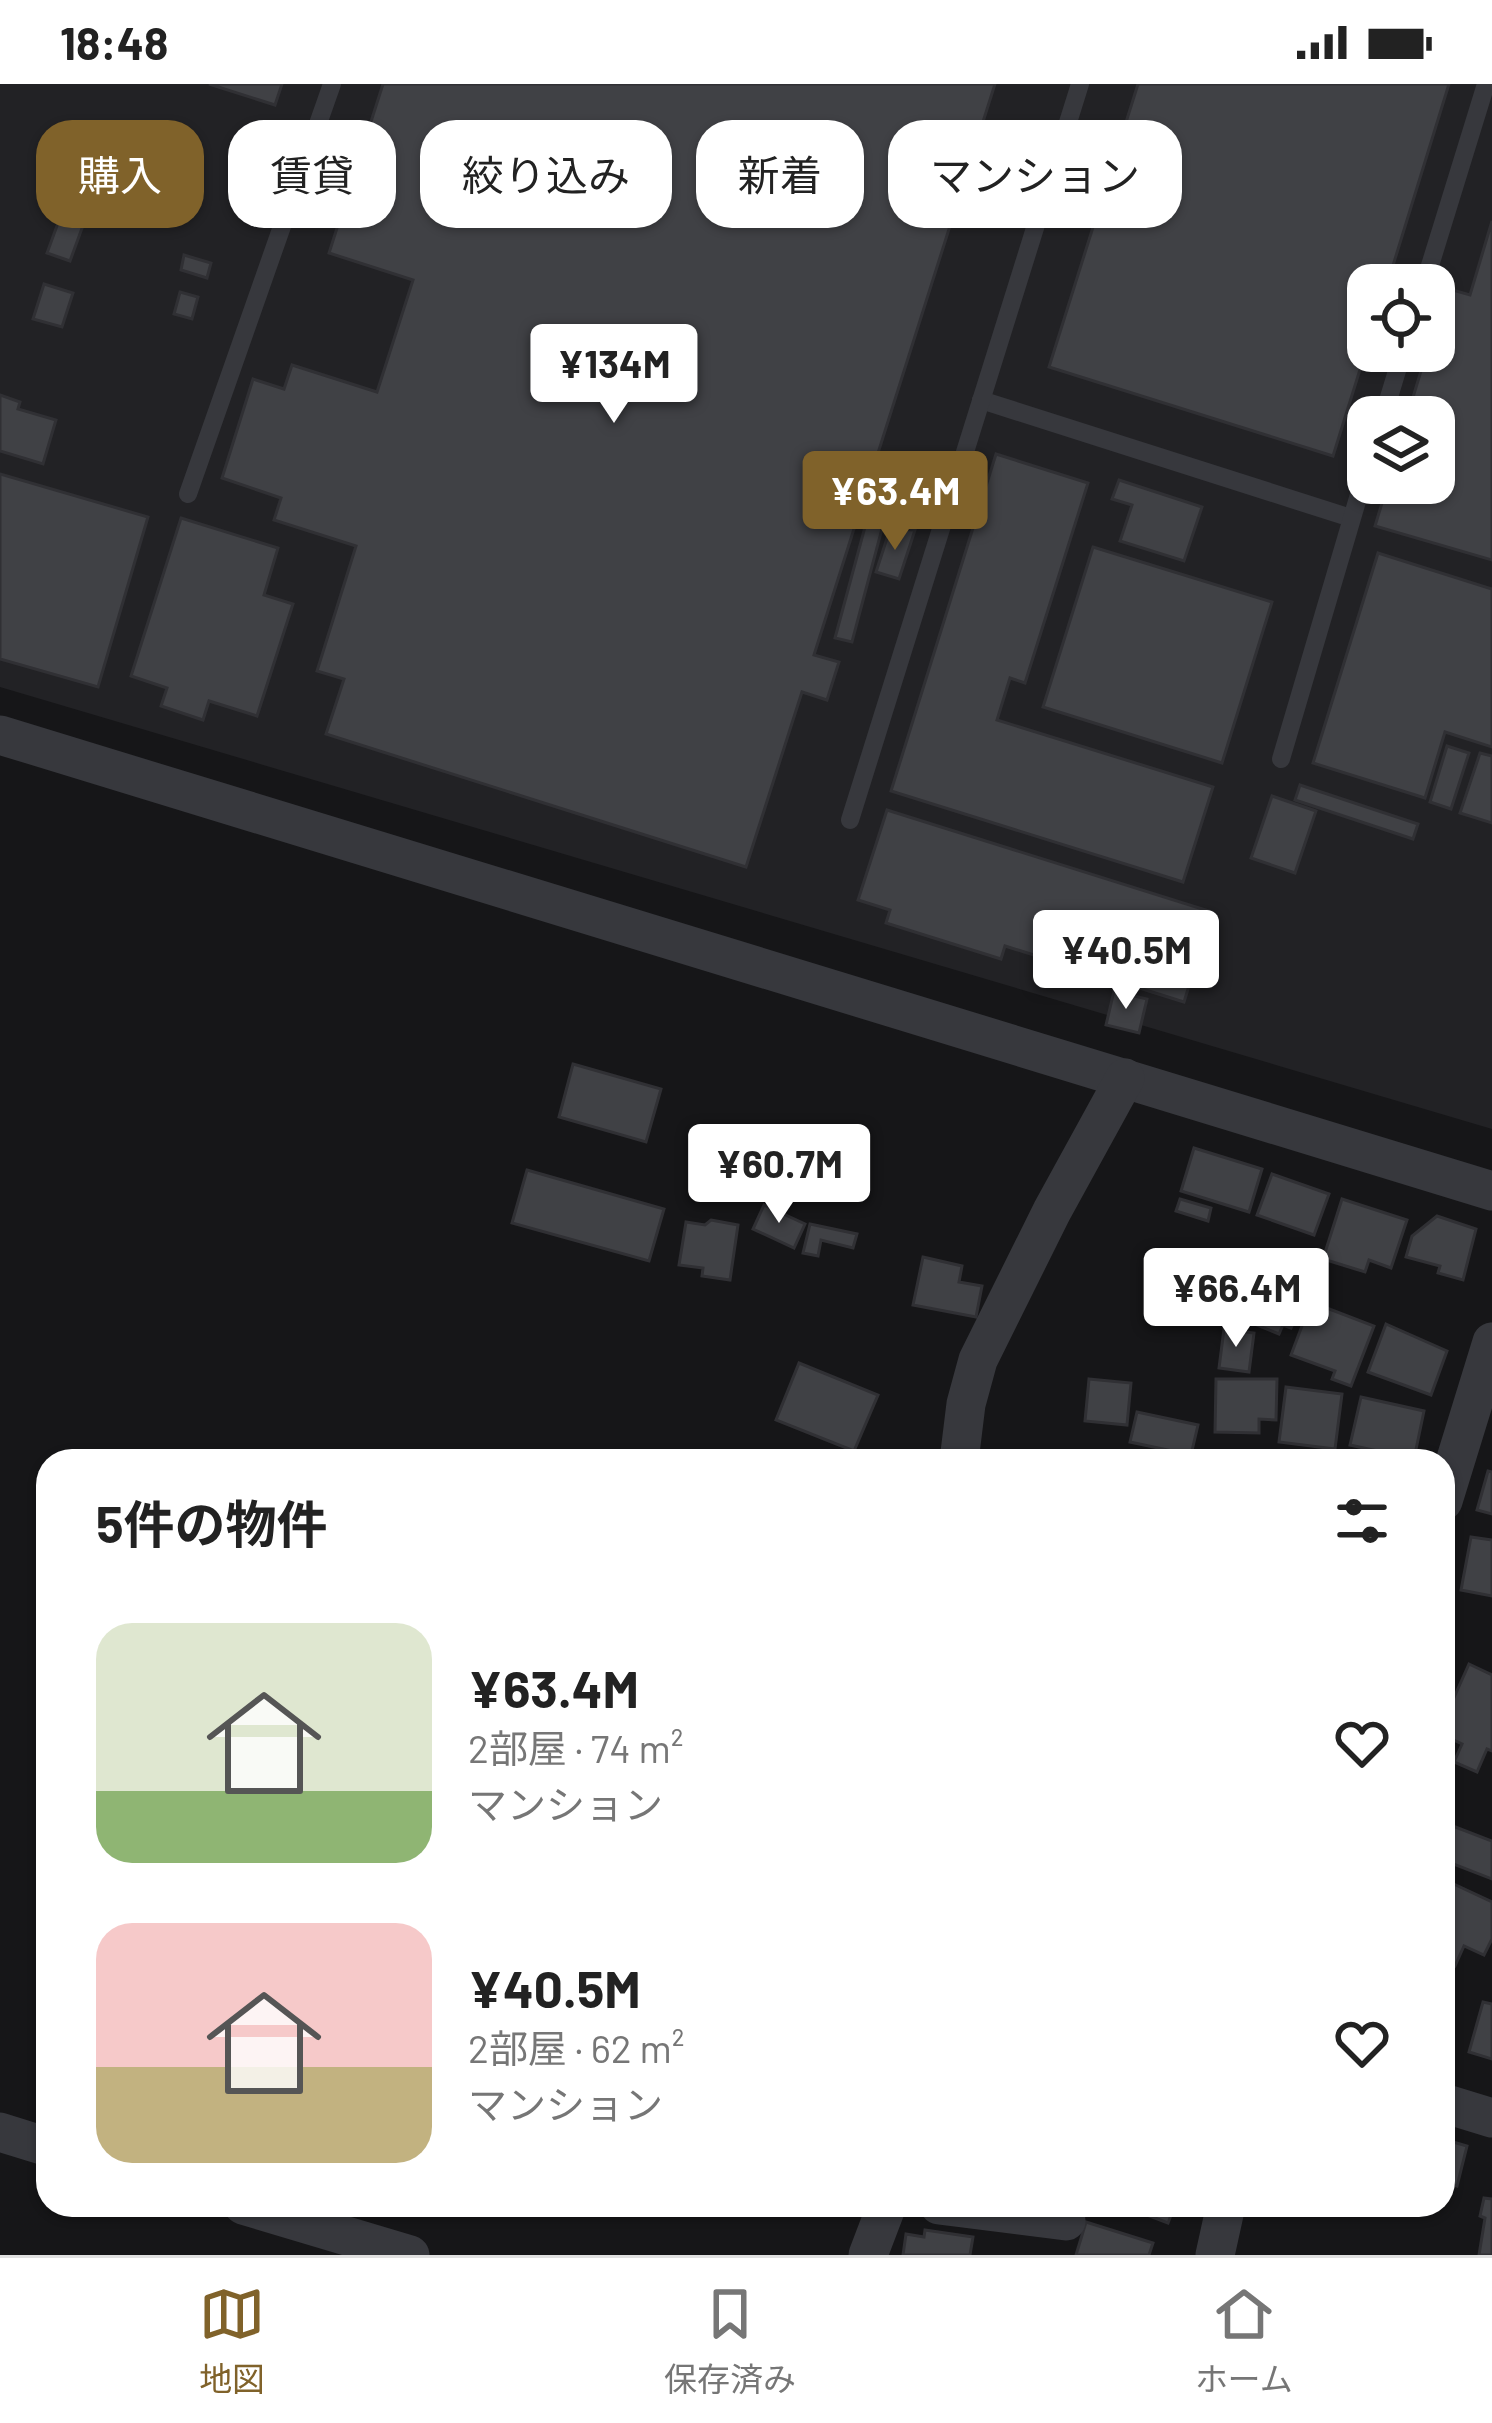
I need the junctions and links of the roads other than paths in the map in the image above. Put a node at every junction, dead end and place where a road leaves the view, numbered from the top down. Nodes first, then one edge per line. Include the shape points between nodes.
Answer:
1 (332, 84) edge
2 (1080, 84) edge
3 (1486, 84) edge
4 (1430, 264) edge
5 (981, 400) junction
6 (188, 494) dead end
7 (1356, 504) edge
8 (1352, 518) junction
9 (0, 735) edge
10 (1281, 759) dead end
11 (850, 820) dead end
12 (1125, 1078) junction
13 (1492, 1191) edge
14 (1492, 1342) edge
15 (961, 1449) edge
16 (1455, 1462) edge
17 (1455, 2107) edge
18 (1492, 2118) edge
19 (0, 2132) edge
20 (36, 2142) edge
21 (283, 2217) edge
22 (882, 2217) edge
23 (1034, 2217) edge
24 (1223, 2217) edge
25 (1066, 2221) dead end
26 (410, 2255) edge
27 (868, 2255) edge
28 (1215, 2255) edge

1 - 6 lane
2 - 5 lane
3 - 4 lane
5 - 8 lane
5 - 11 lane
7 - 8 lane
8 - 10 lane
9 - 12 street
12 - 13 street
12 - 15 street via 978,1360
14 - 16 street
17 - 18 street
19 - 20 street
21 - 26 street
22 - 27 street
23 - 25 street
24 - 28 street

